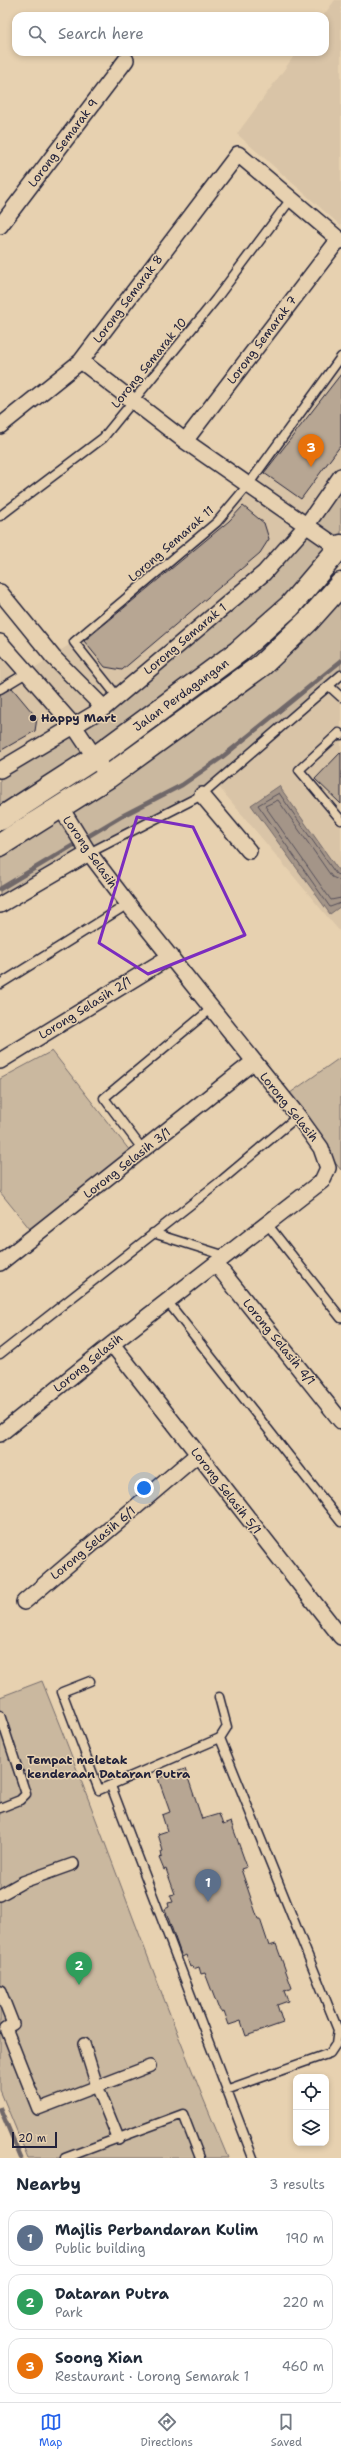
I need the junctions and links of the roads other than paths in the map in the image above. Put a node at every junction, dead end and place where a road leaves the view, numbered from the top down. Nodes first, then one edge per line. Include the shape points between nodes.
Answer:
1 (126, 60) dead end
2 (291, 199) junction
3 (0, 226) edge
4 (340, 240) edge
5 (341, 357) edge
6 (81, 361) junction
7 (134, 401) junction
8 (0, 426) edge
9 (185, 441) junction
10 (341, 476) edge
11 (248, 485) junction
12 (0, 516) edge
13 (306, 526) junction
14 (340, 547) edge
15 (341, 584) edge
16 (0, 592) edge
17 (0, 642) edge
18 (28, 672) junction
19 (341, 675) edge
20 (329, 686) junction
21 (0, 688) edge
22 (118, 696) junction
23 (341, 697) edge
24 (104, 708) junction
25 (74, 726) junction
26 (341, 734) edge
27 (96, 757) junction
28 (0, 770) edge
29 (108, 777) junction
30 (202, 795) junction
31 (66, 817) junction
32 (0, 819) edge
33 (341, 820) edge
34 (0, 845) edge
35 (249, 851) dead end
36 (89, 852) junction
37 (128, 904) junction
38 (0, 905) edge
39 (171, 956) junction
40 (0, 984) edge
41 (212, 1008) junction
42 (1, 1057) edge
43 (253, 1062) junction
44 (298, 1116) junction
45 (143, 1150) junction
46 (268, 1224) junction
47 (153, 1233) junction
48 (221, 1260) junction
49 (0, 1263) edge
50 (167, 1302) junction
51 (341, 1318) edge
52 (112, 1344) junction
53 (0, 1354) edge
54 (341, 1421) edge
55 (0, 1434) edge
56 (198, 1454) junction
57 (341, 1522) edge
58 (24, 1602) dead end
59 (341, 1637) edge
60 (90, 1681) dead end
61 (219, 1697) dead end
62 (0, 1715) edge
63 (220, 1738) junction
64 (111, 1786) junction
65 (0, 1808) edge
66 (73, 1864) dead end
67 (0, 1895) edge
68 (0, 1991) edge
69 (84, 2044) dead end
70 (150, 2066) dead end
71 (98, 2086) junction
72 (226, 2090) junction
73 (118, 2138) junction
74 (65, 2158) edge
75 (200, 2158) edge
76 (253, 2158) edge

1 - 3 street, Lorong Semarak 9
2 - 4 street
2 - 6 street, Lorong Semarak 8 via 238,154
2 - 7 lane, Lorong Semarak 10 via 216,299
4 - 9 street, Lorong Semarak 7
5 - 11 lane, Lorong Semarak 11
6 - 7 street
6 - 8 street, Lorong Semarak 8
7 - 9 street
7 - 12 lane, Lorong Semarak 10 via 103,438
9 - 11 street
10 - 13 street, Lorong Semarak 1
11 - 13 street
11 - 22 lane, Lorong Semarak 11 via 217,522 74,642
13 - 14 street
13 - 22 street, Lorong Semarak 1 via 264,573
14 - 27 main road, Jalan Perdagangan via 290,606 238,652
15 - 29 main road, Jalan Perdagangan via 310,620 262,665
16 - 24 street via 53,656
17 - 18 street
18 - 21 lane
18 - 25 street
19 - 20 lane
20 - 23 lane
20 - 30 lane
22 - 24 street, Lorong Semarak 1
24 - 25 street, Lorong Semarak 1
25 - 27 street
25 - 28 street, Lorong Semarak 1
26 - 33 lane via 339,733 299,770
27 - 29 street
27 - 32 main road, Jalan Perdagangan
29 - 31 main road, Jalan Perdagangan
30 - 35 street
30 - 36 lane
31 - 34 main road, Jalan Perdagangan
31 - 36 street, Lorong Selasih
36 - 37 street, Lorong Selasih
36 - 38 street
37 - 39 street, Lorong Selasih
37 - 40 lane
39 - 41 street, Lorong Selasih
39 - 42 street, Lorong Selasih 2/1
41 - 43 street, Lorong Selasih
41 - 45 lane via 104,1098
43 - 44 street, Lorong Selasih
43 - 45 street, Lorong Selasih 3/1
44 - 46 street, Lorong Selasih via 321,1148 328,1168 322,1181
44 - 47 lane
45 - 49 street, Lorong Selasih 3/1
46 - 48 street, Lorong Selasih
46 - 51 lane
47 - 48 lane
47 - 53 lane
48 - 50 street, Lorong Selasih
48 - 54 street, Lorong Selasih 4/1
50 - 52 street, Lorong Selasih
50 - 57 lane
52 - 55 street, Lorong Selasih
52 - 56 street, Lorong Selasih 5/1
56 - 58 street, Lorong Selasih 6/1
56 - 59 street, Lorong Selasih 5/1
60 - 64 lane via 62,1692 99,1790
61 - 63 lane via 227,1727
62 - 65 lane via 26,1794 20,1800
63 - 64 lane
63 - 72 lane via 338,2030 336,2044 330,2053
64 - 72 lane
66 - 67 street via 23,1882
68 - 71 street via 14,2024 6,2028 38,2109
69 - 71 street
70 - 71 street
71 - 73 street
72 - 76 lane
73 - 74 lane
73 - 75 lane via 183,2114

